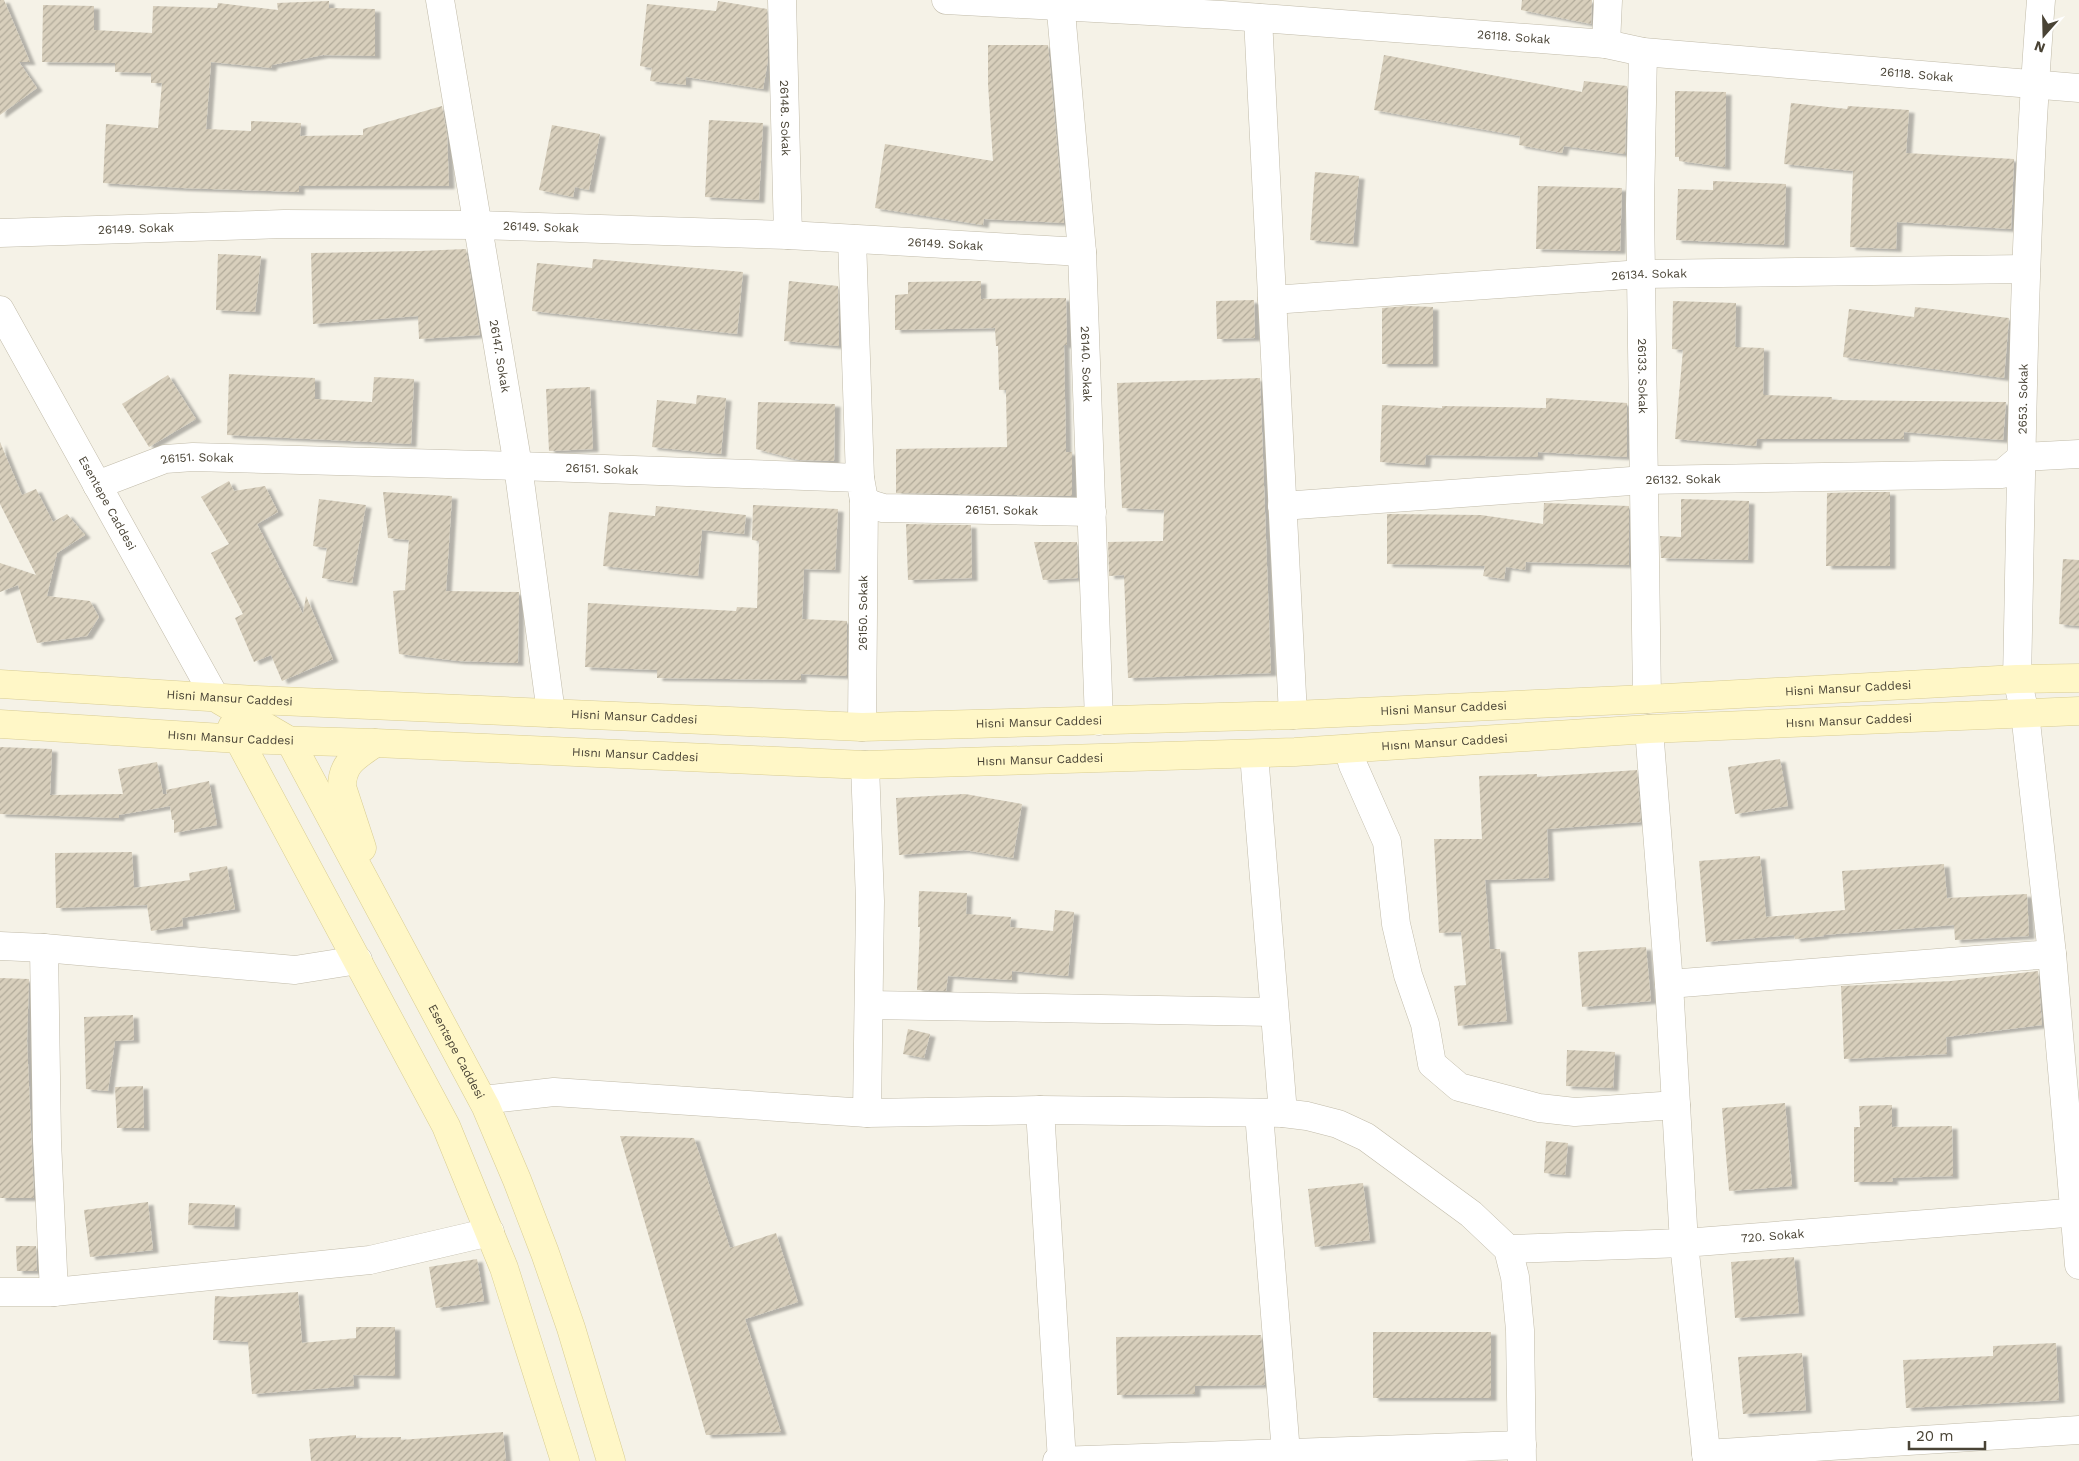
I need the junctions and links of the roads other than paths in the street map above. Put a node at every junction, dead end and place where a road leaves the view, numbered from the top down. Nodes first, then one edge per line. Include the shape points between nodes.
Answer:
1 (440, 0) edge
2 (782, 0) edge
3 (946, 0) edge
4 (1608, 0) edge
5 (2041, 0) edge
6 (1060, 3) edge
7 (1222, 8) edge
8 (1258, 18) junction
9 (1606, 44) junction
10 (1643, 52) junction
11 (2034, 84) junction
12 (2079, 88) edge
13 (476, 225) junction
14 (0, 233) edge
15 (788, 235) junction
16 (852, 239) junction
17 (1082, 252) junction
18 (2026, 269) junction
19 (1642, 274) junction
20 (1272, 300) junction
21 (0, 310) edge
22 (2079, 454) edge
23 (2022, 457) junction
24 (518, 466) junction
25 (1645, 480) junction
26 (97, 485) junction
27 (862, 489) junction
28 (1282, 506) junction
29 (1092, 512) junction
30 (2079, 678) edge
31 (2017, 679) junction
32 (0, 684) edge
33 (215, 697) junction
34 (1647, 699) junction
35 (2079, 711) edge
36 (551, 713) junction
37 (2025, 713) junction
38 (1293, 715) junction
39 (1099, 721) junction
40 (0, 724) edge
41 (862, 727) junction
42 (1649, 729) junction
43 (239, 739) junction
44 (290, 741) junction
45 (375, 743) junction
46 (1348, 749) junction
47 (1254, 754) junction
48 (865, 765) junction
49 (384, 916) junction
50 (0, 946) edge
51 (44, 948) junction
52 (2052, 954) junction
53 (358, 960) junction
54 (1669, 984) junction
55 (869, 1005) junction
56 (1274, 1012) junction
57 (483, 1100) junction
58 (1676, 1104) junction
59 (1040, 1110) junction
60 (867, 1113) junction
61 (1271, 1113) junction
62 (2077, 1213) edge
63 (490, 1232) junction
64 (1684, 1243) junction
65 (1508, 1248) junction
66 (2079, 1265) edge
67 (0, 1292) edge
68 (54, 1292) junction
69 (2079, 1430) edge
70 (1522, 1453) edge
71 (1286, 1454) junction
72 (1706, 1457) edge
73 (565, 1461) edge
74 (611, 1461) edge
75 (1057, 1461) edge
76 (1062, 1461) edge

1 - 13 street, 26147. Sokak
2 - 15 street, 26148. Sokak
3 - 6 street, 26118. Sokak
4 - 9 street
5 - 11 street, 2653. Sokak
6 - 7 street, 26118. Sokak
6 - 17 street, 26140. Sokak
7 - 8 street, 26118. Sokak
8 - 9 street, 26118. Sokak
8 - 20 street
9 - 10 street, 26118. Sokak
10 - 11 street, 26118. Sokak
10 - 19 street, 26133. Sokak
11 - 12 street, 26118. Sokak
11 - 18 street, 2653. Sokak
13 - 14 street, 26149. Sokak via 284,224
13 - 15 street, 26149. Sokak
13 - 24 street, 26147. Sokak
15 - 16 street, 26149. Sokak
16 - 17 street, 26149. Sokak
16 - 27 street, 26150. Sokak
17 - 29 street, 26140. Sokak
18 - 19 street, 26134. Sokak
18 - 23 street, 2653. Sokak
19 - 20 street, 26134. Sokak
19 - 25 street, 26133. Sokak
20 - 28 street
21 - 26 street, Esentepe Caddesi
22 - 23 street
23 - 25 street, 26132. Sokak via 2002,474
23 - 31 street, 2653. Sokak
24 - 26 street, 26151. Sokak via 193,457 164,459
24 - 27 street, 26151. Sokak
24 - 36 street, 26147. Sokak
25 - 28 street, 26132. Sokak
25 - 34 street, 26133. Sokak
26 - 33 street, Esentepe Caddesi
27 - 29 street, 26151. Sokak via 873,505 883,508
27 - 41 street, 26150. Sokak
28 - 38 street
29 - 39 street, 26140. Sokak
30 - 31 main road, Hisni Mansur Caddesi
31 - 34 main road, Hisni Mansur Caddesi
31 - 37 street, 2653. Sokak
32 - 33 main road, Hisni Mansur Caddesi
33 - 36 main road, Hisni Mansur Caddesi
33 - 43 main road, Esentepe Caddesi
33 - 44 main road
34 - 38 main road, Hisni Mansur Caddesi
35 - 37 main road, Hısnı Mansur Caddesi
36 - 41 main road, Hisni Mansur Caddesi
37 - 42 main road, Hısnı Mansur Caddesi
37 - 52 street, 2653. Sokak
38 - 39 main road, Hisni Mansur Caddesi
39 - 41 main road, Hisni Mansur Caddesi
40 - 43 main road, Hısnı Mansur Caddesi
42 - 46 main road, Hısnı Mansur Caddesi
42 - 54 street
43 - 44 main road, Hısnı Mansur Caddesi
43 - 53 main road, Esentepe Caddesi
44 - 45 main road, Hısnı Mansur Caddesi
44 - 49 main road, Esentepe Caddesi
45 - 48 main road, Hısnı Mansur Caddesi
45 - 49 main road via 349,762 342,787
46 - 47 main road, Hısnı Mansur Caddesi
46 - 58 street via 1387,842 1396,924 1408,975 1425,1024 1432,1064 1459,1087 1539,1108 1575,1112
47 - 48 main road, Hısnı Mansur Caddesi
47 - 56 street
48 - 55 street via 870,901
49 - 57 main road, Esentepe Caddesi
50 - 51 street
51 - 53 street via 295,970
51 - 68 street via 47,1141
52 - 54 street
52 - 62 street, 2653. Sokak
53 - 63 main road, Esentepe Caddesi via 446,1126
54 - 58 street
55 - 56 street
55 - 60 street
56 - 61 street
57 - 60 street via 554,1092
57 - 74 main road, Esentepe Caddesi via 545,1253
58 - 64 street
59 - 60 street
59 - 61 street
59 - 76 street
61 - 65 street via 1307,1116 1338,1124 1366,1138 1471,1214
61 - 71 street
62 - 64 street, 720. Sokak
62 - 66 street, 2653. Sokak
63 - 68 street via 370,1260
63 - 73 main road, Esentepe Caddesi via 517,1304
64 - 65 street, 720. Sokak
64 - 72 street
65 - 70 street via 1515,1277 1520,1330
67 - 68 street
69 - 72 street
70 - 71 street
71 - 76 street
75 - 76 street

